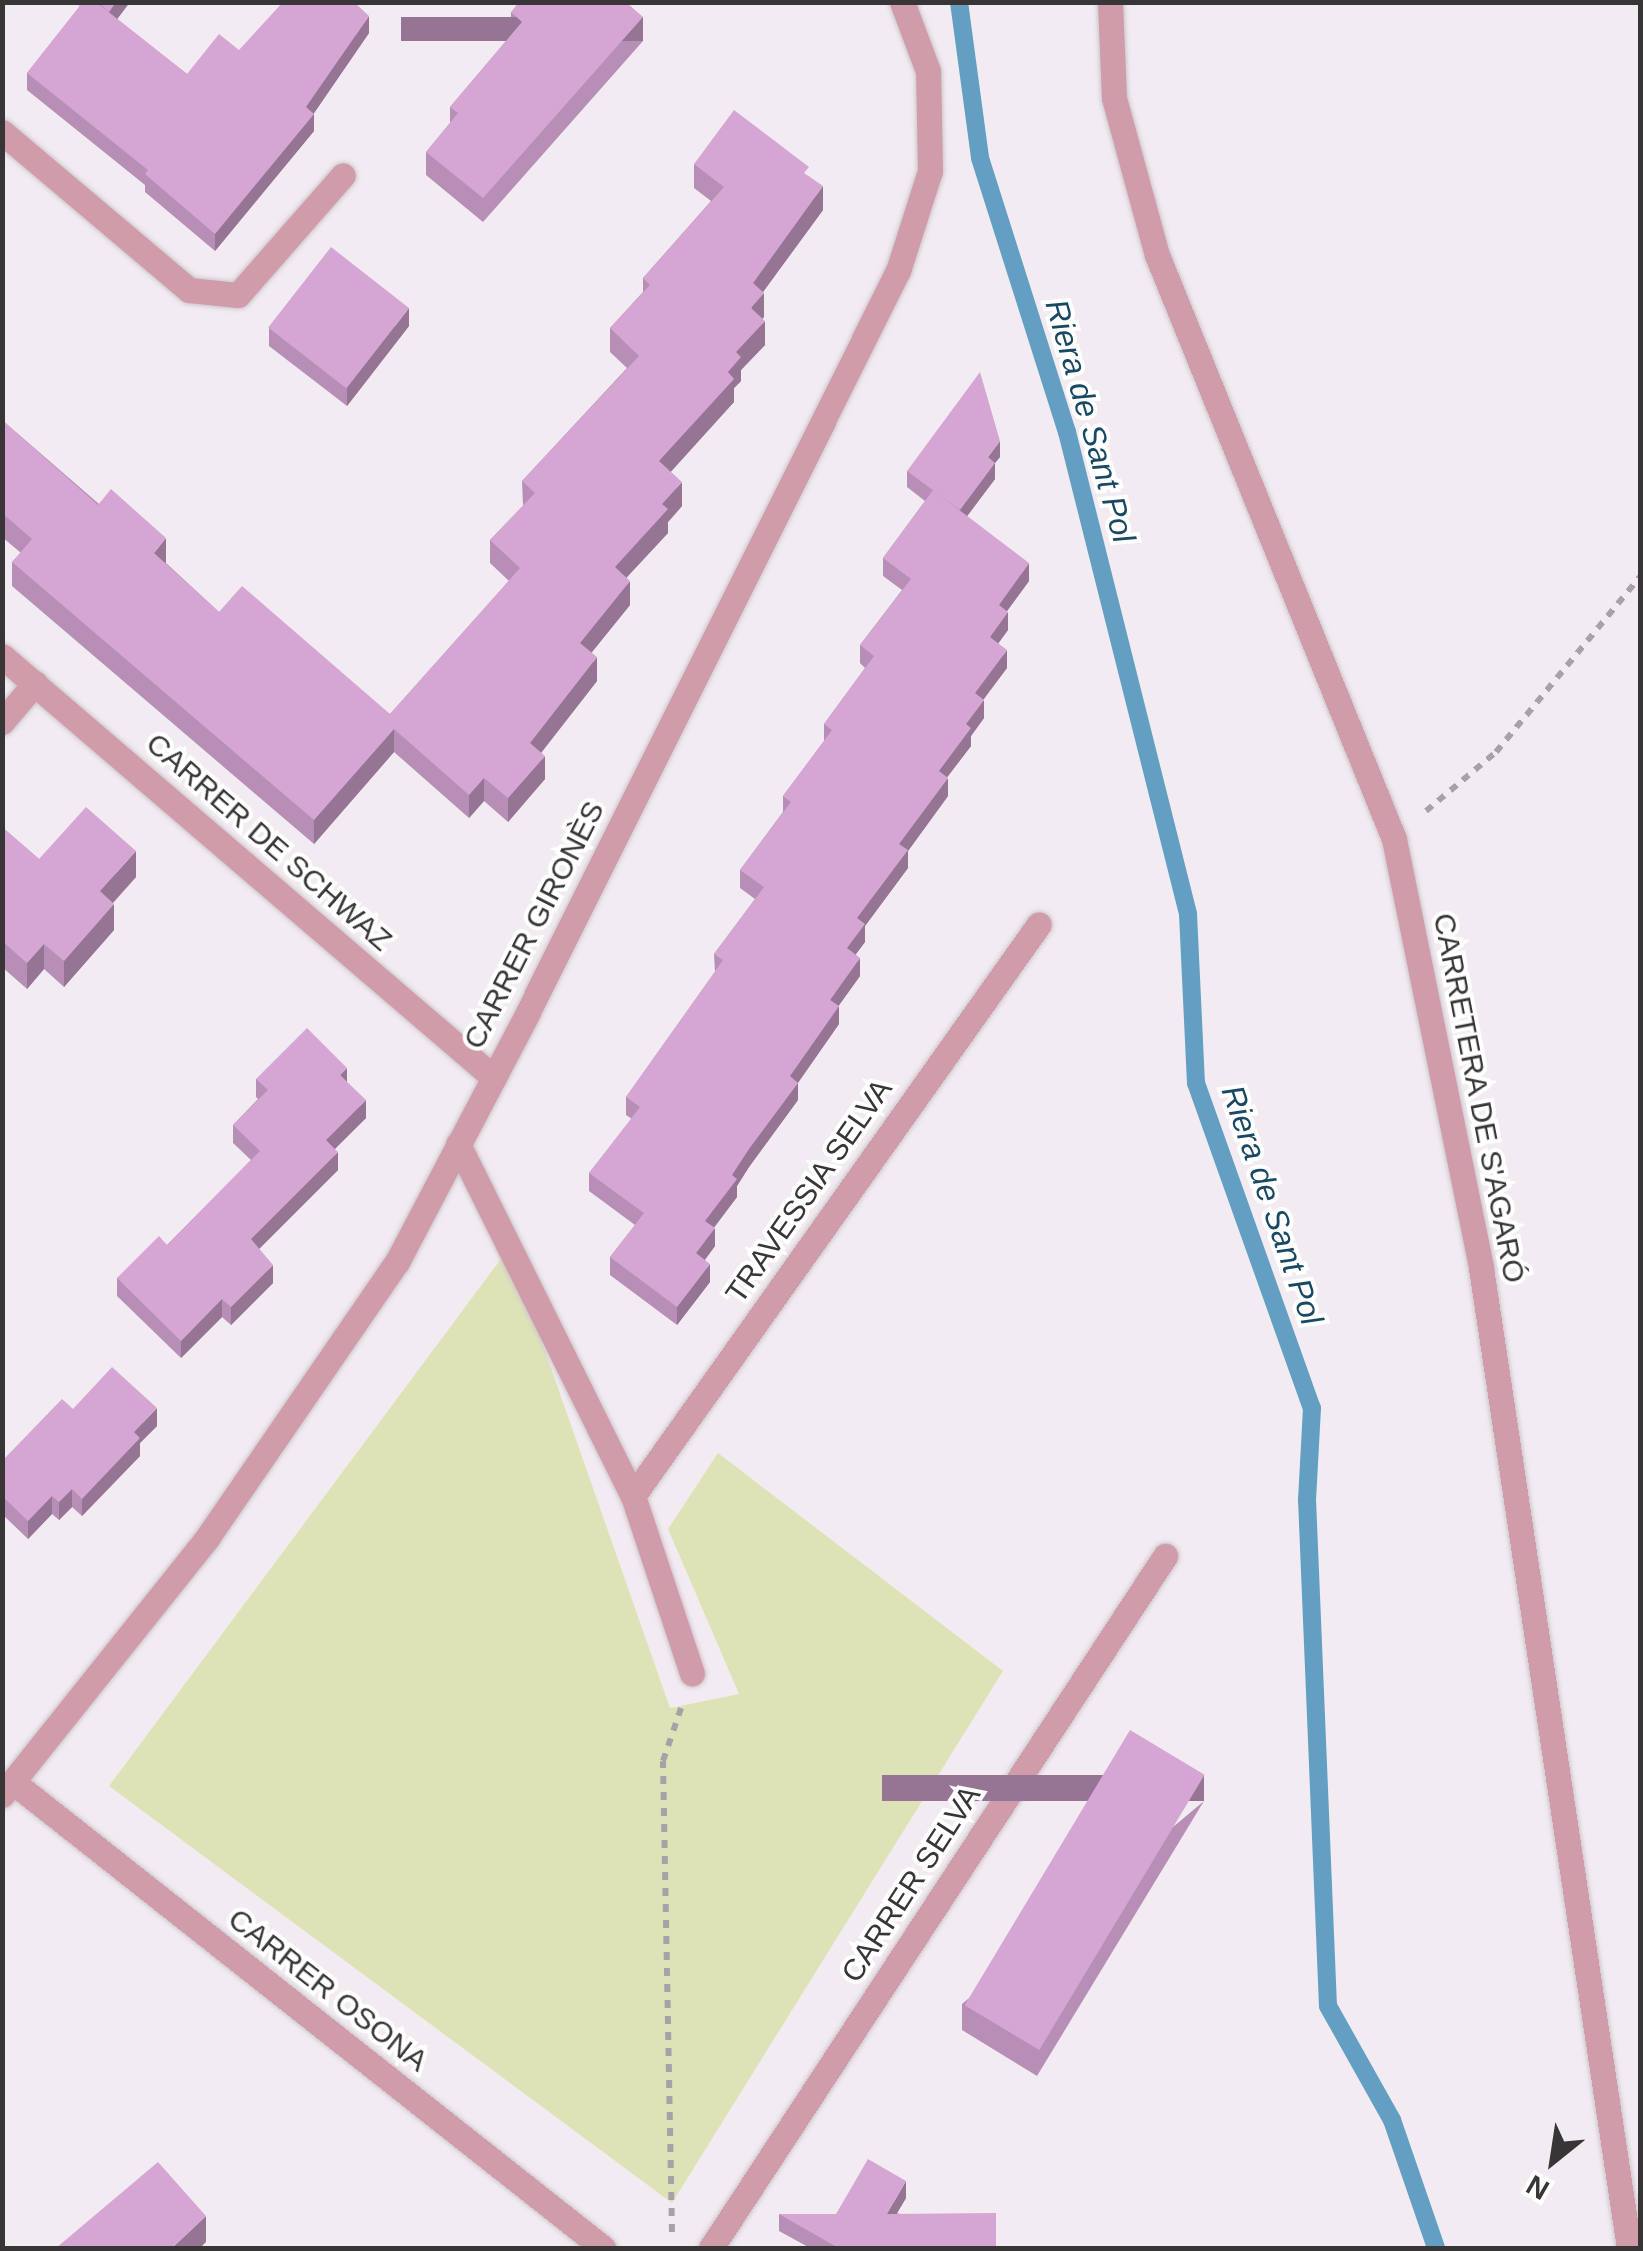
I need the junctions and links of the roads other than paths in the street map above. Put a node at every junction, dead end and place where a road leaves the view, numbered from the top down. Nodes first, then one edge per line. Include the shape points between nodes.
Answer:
1 (902, 2) edge
2 (1110, 2) edge
3 (2, 132) edge
4 (343, 175) dead end
5 (2, 656) edge
6 (35, 683) junction
7 (2, 722) edge
8 (1038, 924) dead end
9 (494, 1078) junction
10 (458, 1144) junction
11 (633, 1496) junction
12 (1165, 1556) dead end
13 (692, 1673) road end
14 (8, 1789) edge
15 (604, 2248) edge
16 (711, 2248) edge
17 (1629, 2248) edge

1 - 9 street, CARRER GIRONÈS via 928,71 930,171 898,270
2 - 17 street, CARRETERA DE S'AGARÓ via 1114,98 1157,255 1394,839 1481,1268
3 - 4 street via 190,290 238,294
5 - 6 street, CARRER DE SCHWAZ
6 - 7 street
6 - 9 street, CARRER DE SCHWAZ
8 - 11 street, TRAVESSIA SELVA
9 - 10 street, CARRER GIRONÈS
10 - 11 street
10 - 14 street, CARRER GIRONÈS via 397,1262 207,1538
11 - 13 street
12 - 16 street, CARRER SELVA
14 - 15 street, CARRER OSONA

